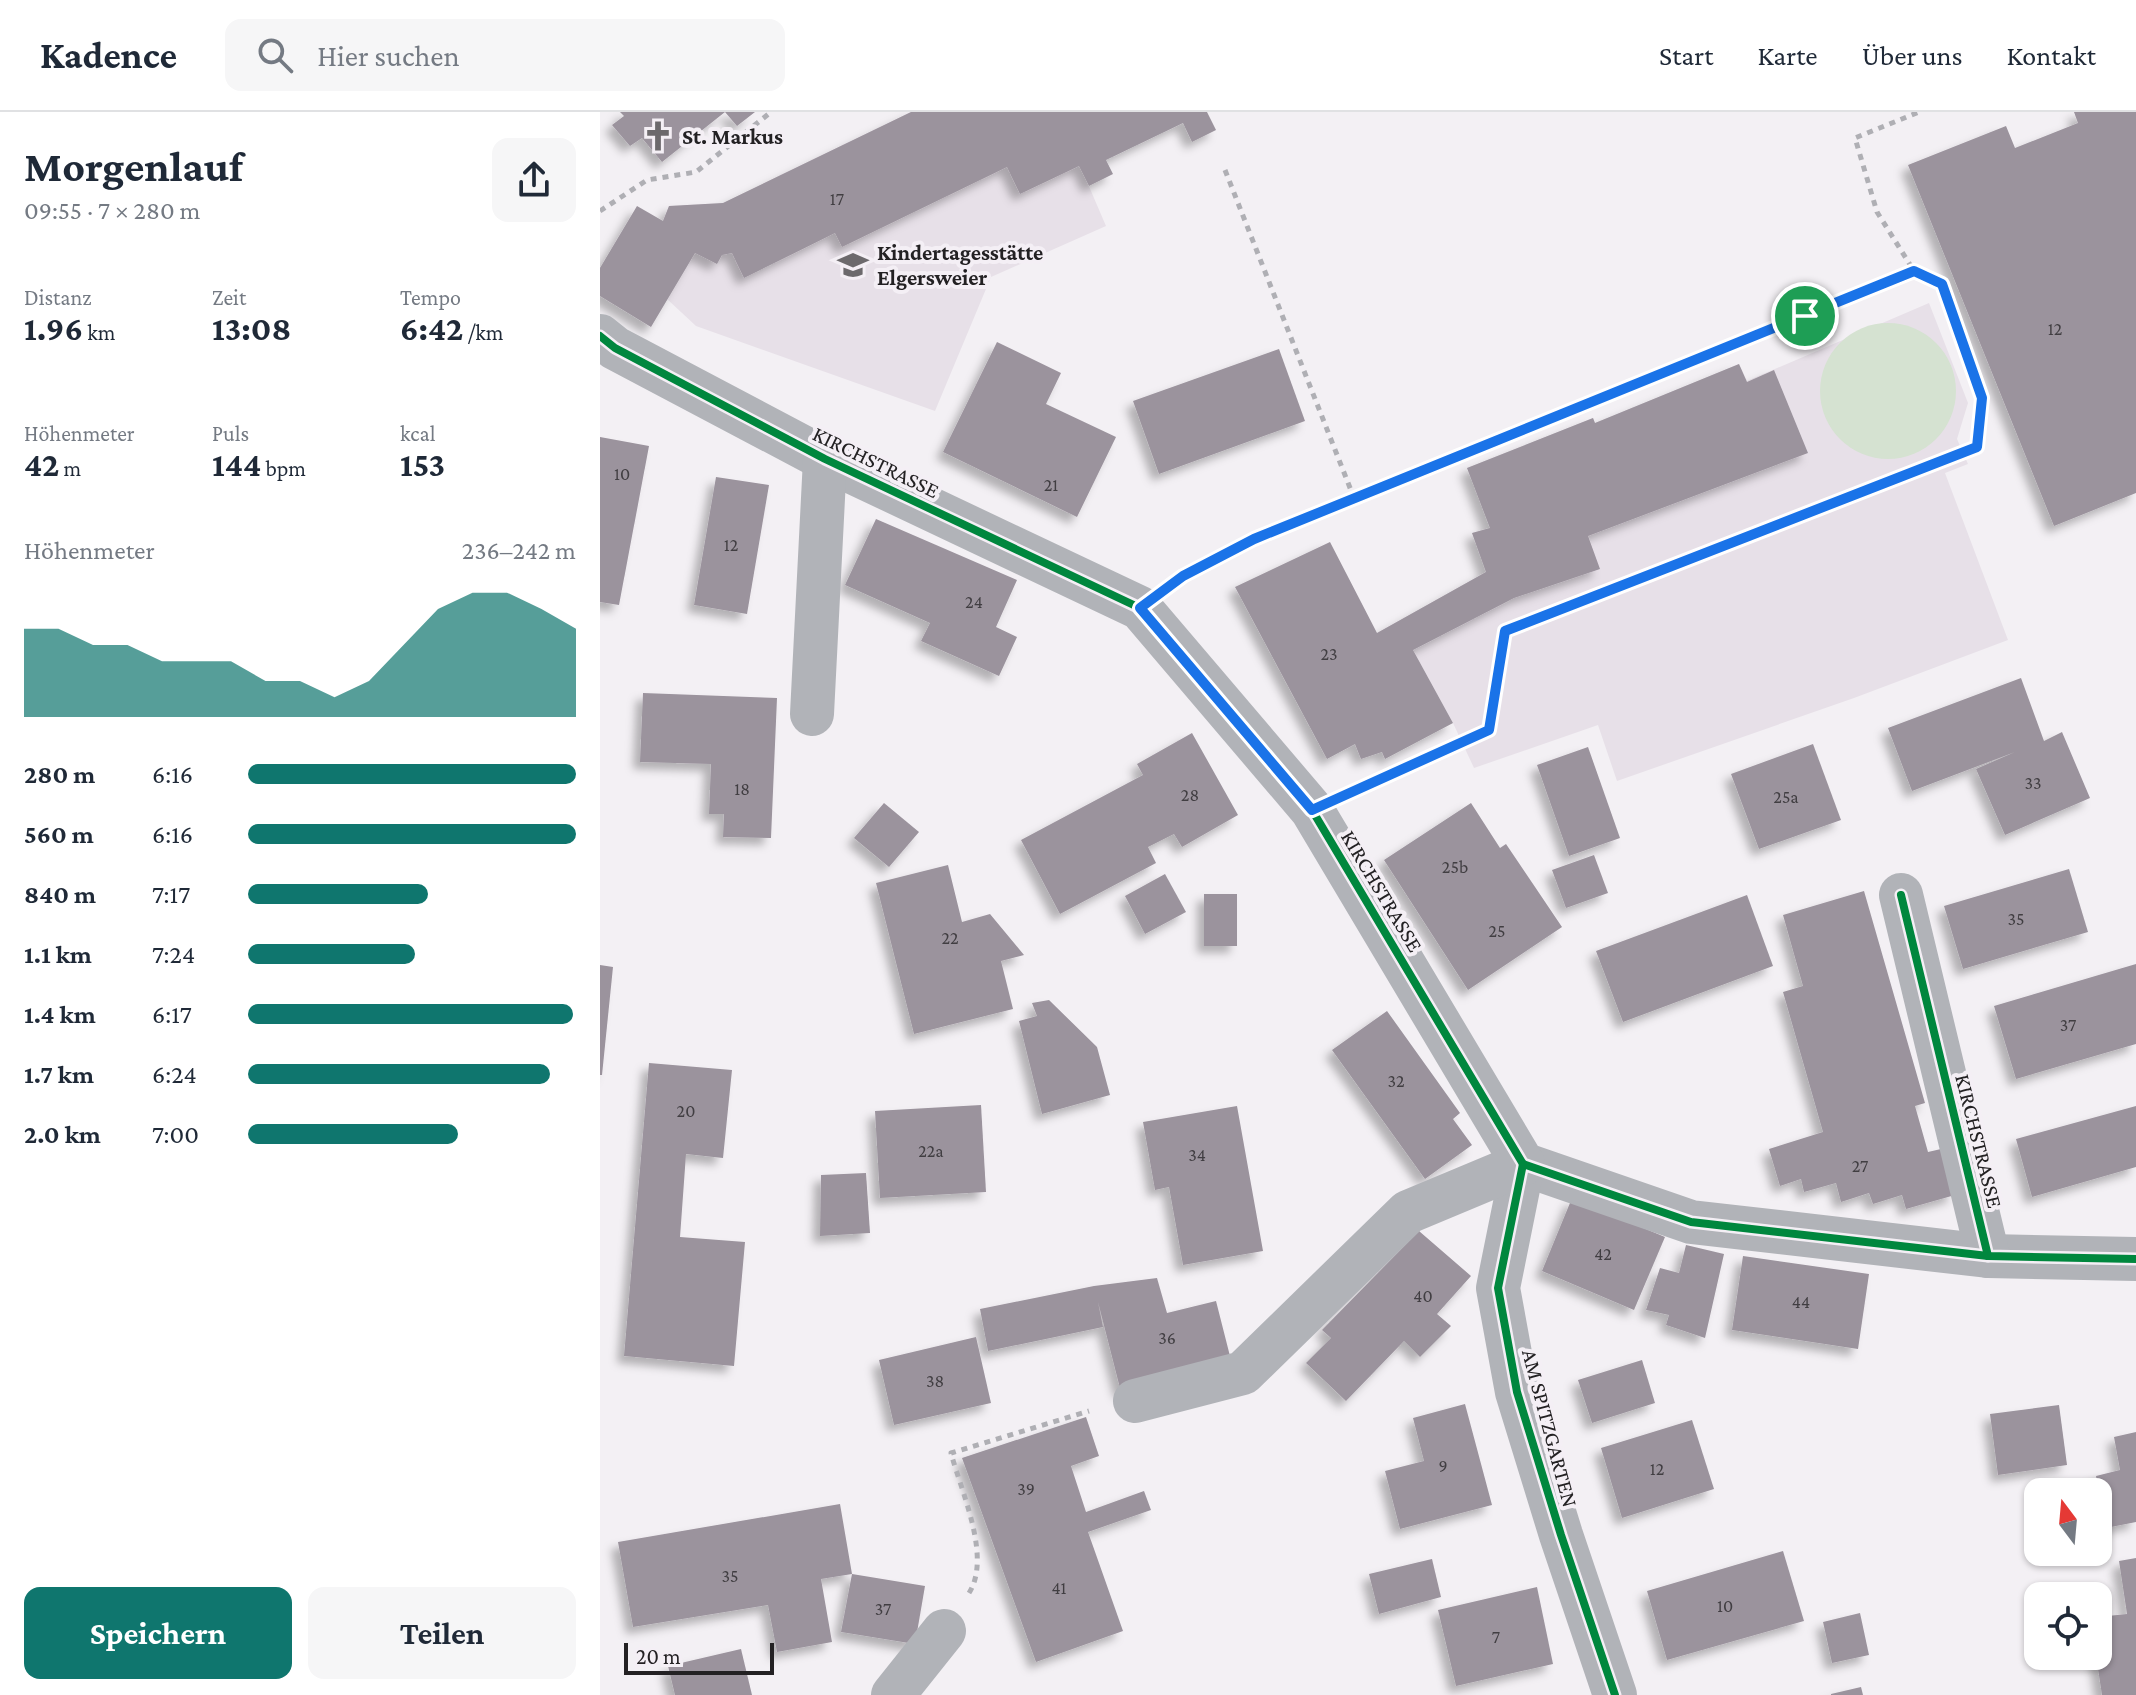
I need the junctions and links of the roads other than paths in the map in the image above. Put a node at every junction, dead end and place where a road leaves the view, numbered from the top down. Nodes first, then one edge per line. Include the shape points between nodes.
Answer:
1 (600, 336) edge
2 (825, 459) junction
3 (812, 714) dead end
4 (1901, 895) dead end
5 (1523, 1164) junction
6 (1988, 1256) junction
7 (2136, 1259) edge
8 (1135, 1401) road end
9 (944, 1631) road end
10 (893, 1695) edge
11 (1615, 1695) edge

1 - 2 street, KIRCHSTRASSE
2 - 3 street, KIRCHSTRASSE
2 - 5 street, KIRCHSTRASSE via 1140,608 1312,810
4 - 6 street, KIRCHSTRASSE
5 - 6 street via 1691,1222
5 - 8 street via 1408,1212 1243,1373
5 - 11 street, AM SPITZGARTEN via 1498,1288 1517,1392
6 - 7 street
9 - 10 street

